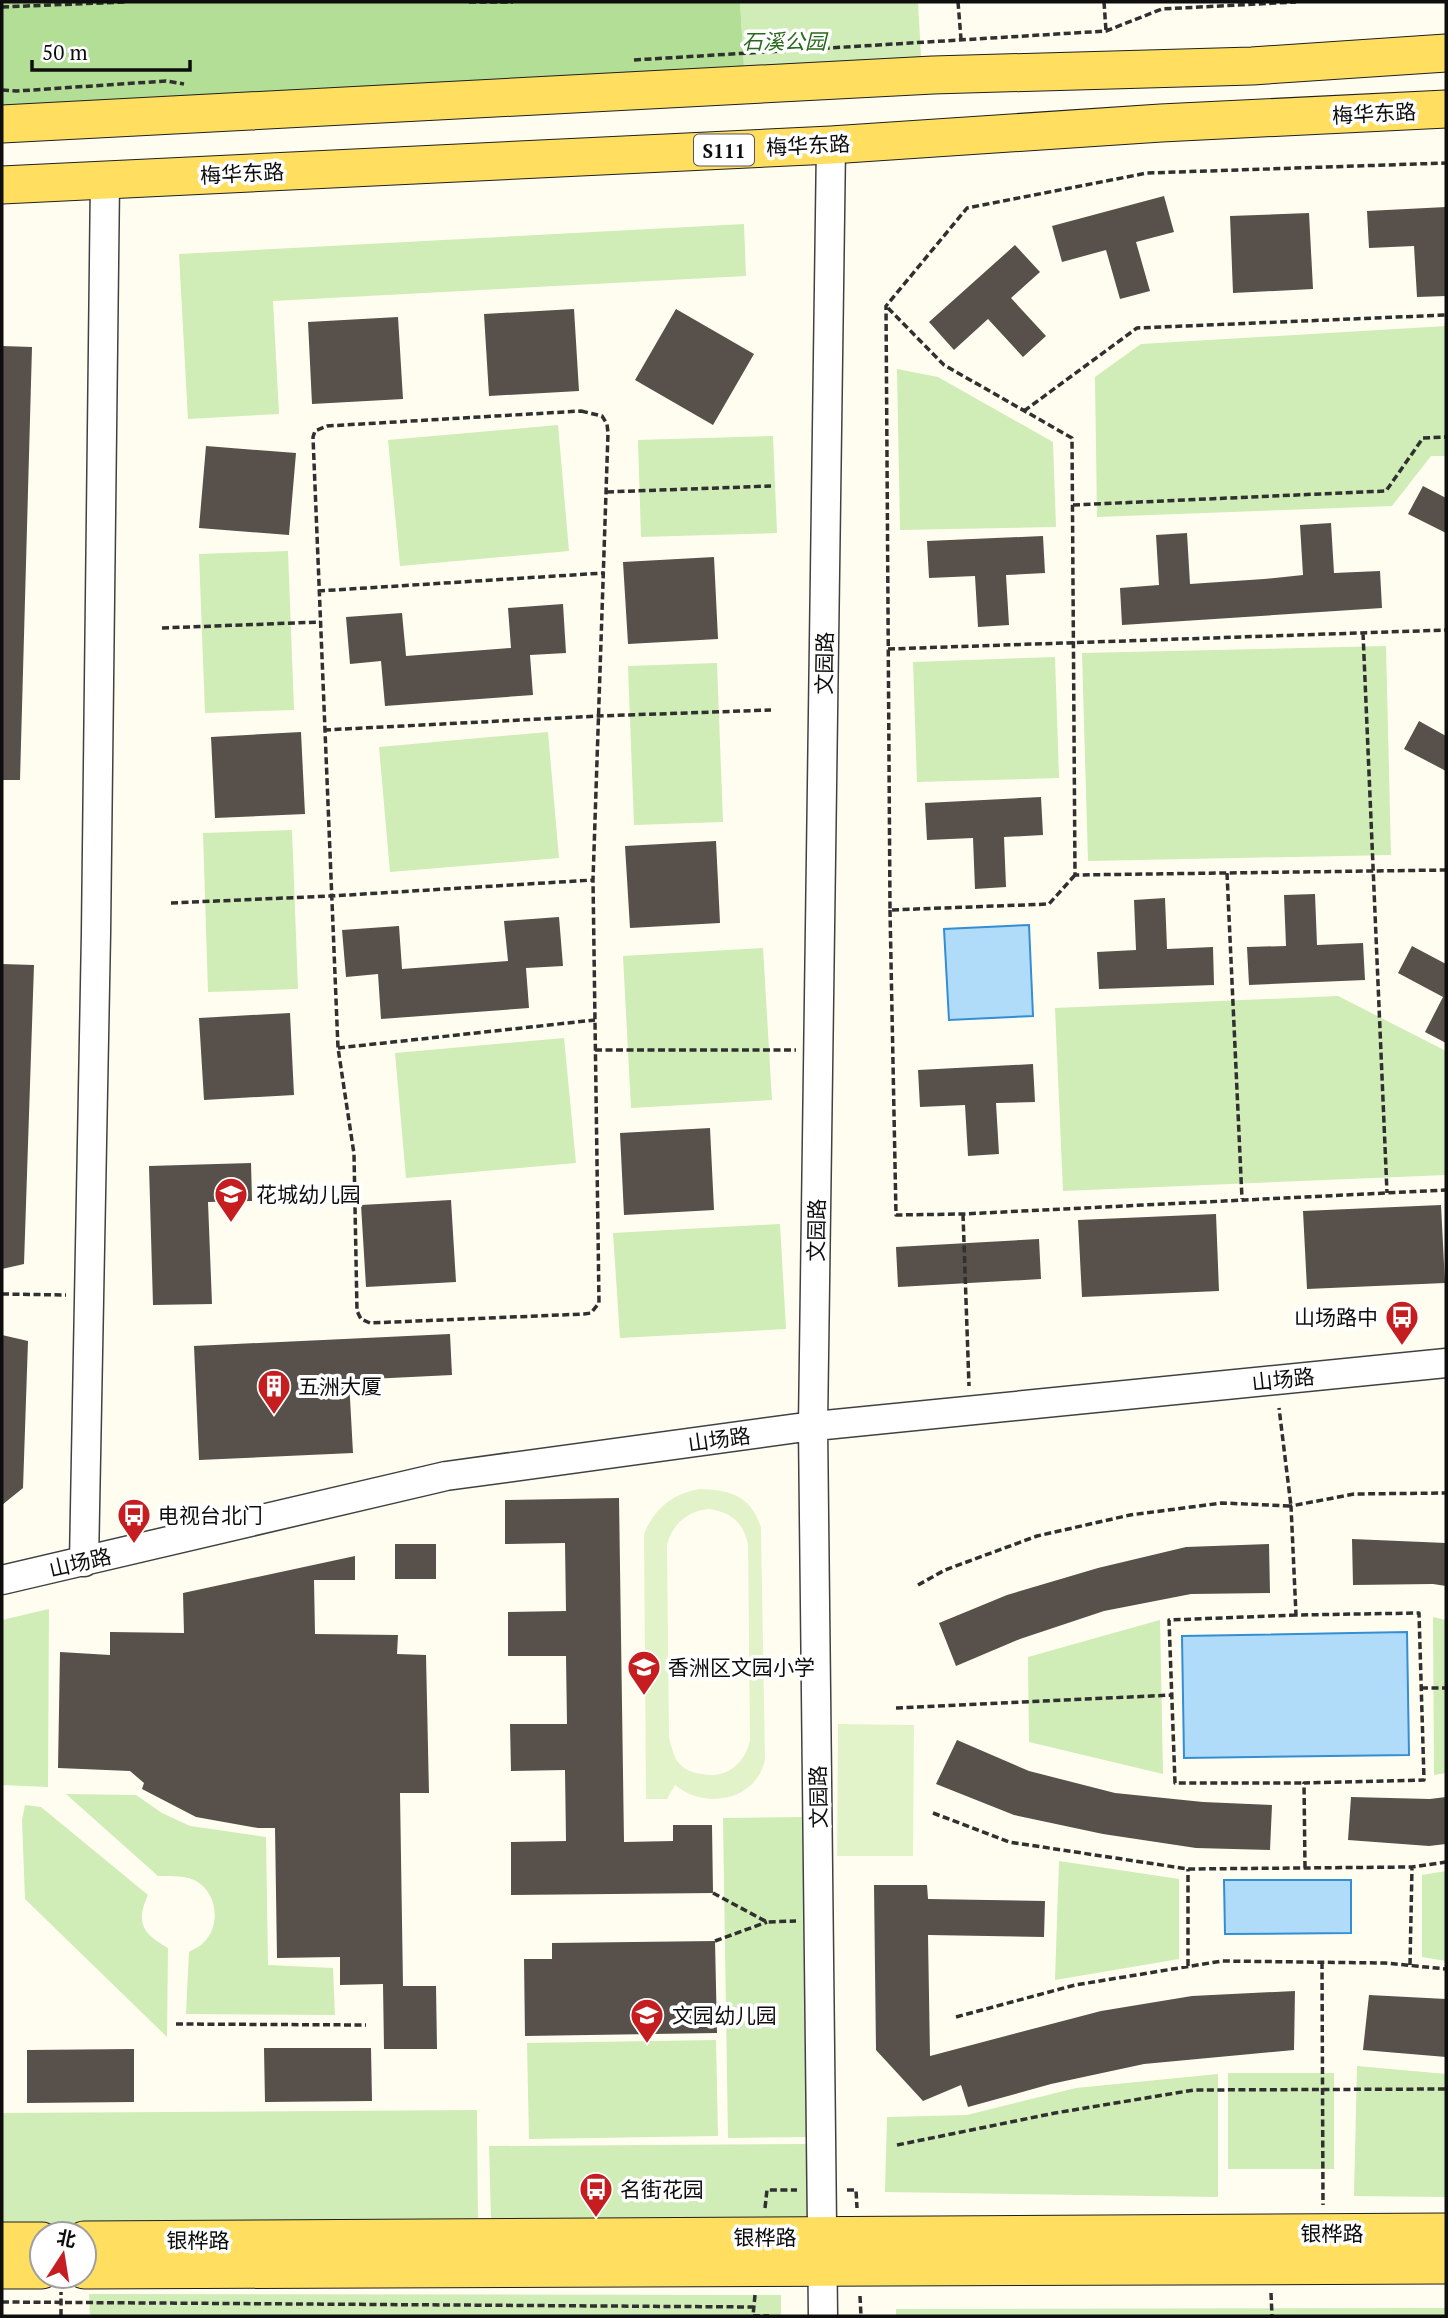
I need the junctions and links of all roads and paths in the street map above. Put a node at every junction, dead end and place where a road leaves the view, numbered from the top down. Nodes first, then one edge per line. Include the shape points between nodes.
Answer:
1 (125, 2) edge
2 (469, 2) edge
3 (513, 2) edge
4 (958, 2) edge
5 (1104, 2) edge
6 (1296, 2) edge
7 (84, 3) edge
8 (2, 8) edge
9 (1106, 31) junction
10 (961, 39) junction
11 (1446, 53) edge
12 (634, 60) dead end
13 (192, 86) dead end
14 (2, 89) edge
15 (1446, 110) edge
16 (2, 124) edge
17 (831, 145) junction
18 (1446, 163) edge
19 (105, 180) junction
20 (4, 185) edge
21 (886, 306) junction
22 (1446, 315) edge
23 (1024, 411) junction
24 (1446, 437) edge
25 (771, 486) dead end
26 (607, 492) junction
27 (1073, 505) junction
28 (604, 573) junction
29 (318, 590) junction
30 (320, 622) junction
31 (162, 628) dead end
32 (1446, 630) edge
33 (1363, 633) junction
34 (1073, 644) junction
35 (888, 649) junction
36 (771, 710) dead end
37 (599, 716) junction
38 (324, 730) junction
39 (1446, 870) edge
40 (1374, 871) junction
41 (1227, 873) junction
42 (1075, 875) junction
43 (593, 880) junction
44 (331, 896) junction
45 (171, 902) dead end
46 (890, 910) junction
47 (595, 1020) junction
48 (338, 1048) junction
49 (818, 1050) junction
50 (595, 1051) junction
51 (1446, 1190) edge
52 (1387, 1193) junction
53 (1242, 1200) junction
54 (963, 1214) junction
55 (2, 1294) edge
56 (89, 1295) junction
57 (1446, 1363) edge
58 (1279, 1408) dead end
59 (970, 1410) junction
60 (813, 1426) junction
61 (1446, 1493) edge
62 (1291, 1506) junction
63 (84, 1562) junction
64 (2, 1580) edge
65 (918, 1585) dead end
66 (1296, 1615) junction
67 (1421, 1688) junction
68 (1446, 1688) edge
69 (1172, 1695) junction
70 (896, 1708) dead end
71 (1304, 1783) junction
72 (933, 1813) dead end
73 (1446, 1862) edge
74 (1412, 1867) junction
75 (1305, 1868) junction
76 (1188, 1869) junction
77 (713, 1893) dead end
78 (820, 1921) junction
79 (767, 1922) junction
80 (715, 1941) dead end
81 (1322, 1962) junction
82 (1410, 1965) junction
83 (1188, 1966) junction
84 (1446, 1969) edge
85 (956, 2017) dead end
86 (176, 2024) dead end
87 (366, 2025) dead end
88 (1322, 2088) junction
89 (1446, 2089) edge
90 (897, 2145) dead end
91 (1446, 2232) edge
92 (1323, 2233) junction
93 (2, 2241) edge
94 (28, 2241) edge
95 (98, 2241) edge
96 (823, 2252) junction
97 (1446, 2265) edge
98 (2, 2270) edge
99 (28, 2273) edge
100 (98, 2275) edge
101 (61, 2290) edge
102 (2, 2302) edge
103 (61, 2302) junction
104 (754, 2306) dead end
105 (61, 2316) edge
106 (823, 2316) edge

1 - 7 path
2 - 3 path
4 - 10 path
5 - 9 path
6 - 9 path via 1162,9
7 - 8 path
9 - 10 path
10 - 12 path
11 - 16 main road via 1252,66 925,75
13 - 14 path via 166,81
15 - 17 main road, 梅华东路 / S111
17 - 19 main road, 梅华东路 / S111
17 - 49 street, 文园路
18 - 21 path via 1147,173 967,208
19 - 20 main road, 梅华东路 / S111
19 - 56 street
21 - 23 path via 944,365
21 - 35 path
22 - 23 path via 1137,328
23 - 27 path via 1072,438
24 - 27 path via 1423,438 1385,491
25 - 26 path
26 - 28 path
26 - 29 path via 607,424 593,412 321,427 312,443
27 - 34 path
28 - 29 path
28 - 37 path
29 - 30 path
30 - 31 path
30 - 38 path
32 - 33 path
33 - 34 path
33 - 40 path
34 - 35 path
34 - 42 path
35 - 46 path
36 - 37 path
37 - 38 path
37 - 43 path
38 - 44 path
39 - 40 path
40 - 41 path
40 - 52 path
41 - 42 path
41 - 53 path
42 - 46 path via 1048,904
43 - 44 path
43 - 47 path
44 - 45 path
44 - 48 path
46 - 54 path via 896,1215
47 - 48 path
47 - 50 path
48 - 50 path via 354,1154 357,1311 361,1319 381,1324 584,1314 596,1309
49 - 50 path
49 - 60 street, 文园路
51 - 52 path
52 - 53 path
53 - 54 path
54 - 59 path
55 - 56 path
56 - 63 street
57 - 59 street, 山场路
58 - 62 path
59 - 60 street, 山场路
60 - 63 street, 山场路 via 446,1476
60 - 78 street, 文园路
61 - 62 path via 1354,1494
62 - 65 path via 1222,1503 1130,1515 1037,1536 945,1570
62 - 66 path
63 - 64 street, 山场路
66 - 67 path via 1419,1613
66 - 69 path via 1169,1620
67 - 68 path
67 - 71 path via 1424,1780
69 - 70 path
69 - 71 path via 1175,1783
71 - 75 path
72 - 76 path via 1009,1842
73 - 74 path
74 - 75 path
74 - 82 path
75 - 76 path
76 - 83 path
77 - 79 path
78 - 79 path
78 - 96 street, 文园路
79 - 80 path
81 - 82 path
81 - 83 path via 1222,1961
81 - 88 path
82 - 84 path
83 - 85 path via 1075,1985
86 - 87 path
88 - 89 path
88 - 90 path via 1194,2090
88 - 92 path
91 - 92 main road, 银桦路
92 - 96 main road, 银桦路
93 - 94 main road
95 - 96 main road, 银桦路
96 - 97 main road, 银桦路
96 - 100 main road, 银桦路
96 - 106 street, 文园路
98 - 99 main road, 银桦路
101 - 103 path
102 - 103 path
103 - 104 path
103 - 105 path

